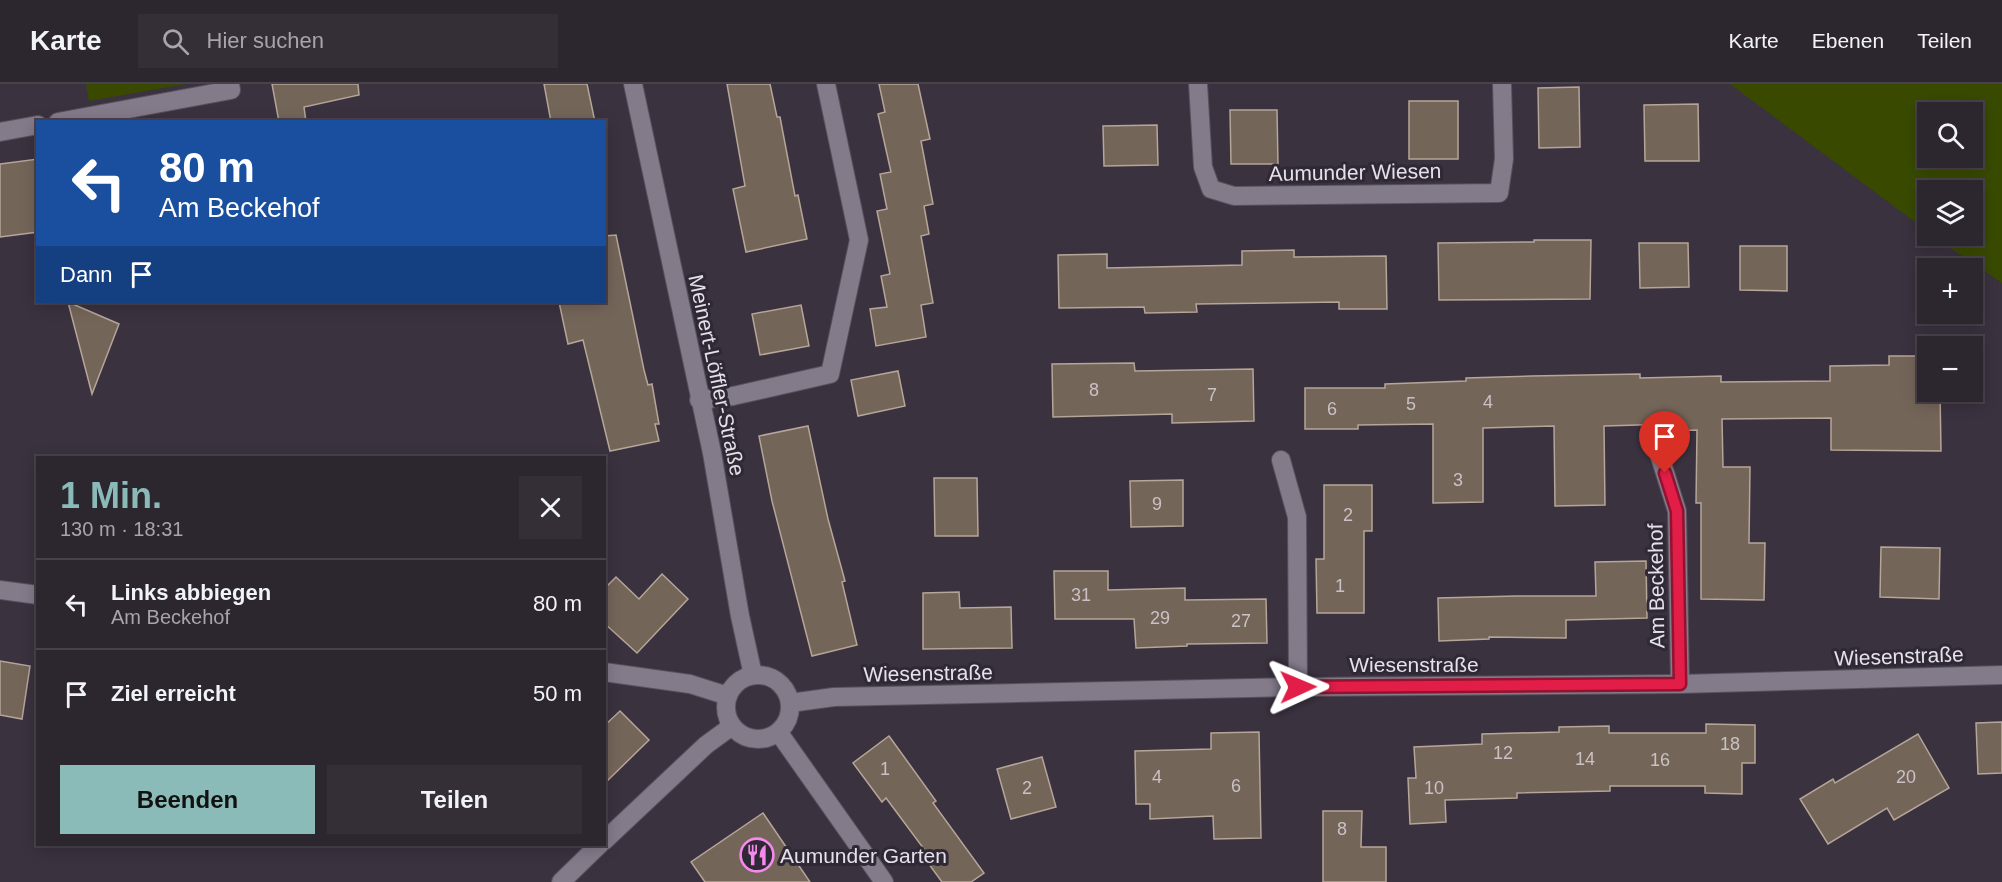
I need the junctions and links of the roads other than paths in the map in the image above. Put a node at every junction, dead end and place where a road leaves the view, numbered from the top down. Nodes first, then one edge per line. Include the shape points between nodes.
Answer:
1 (230, 84) edge
2 (633, 84) edge
3 (826, 84) edge
4 (1198, 84) edge
5 (1502, 84) edge
6 (69, 120) edge
7 (36, 125) edge
8 (0, 132) edge
9 (699, 400) junction
10 (1659, 454) dead end
11 (1281, 460) dead end
12 (0, 590) edge
13 (36, 595) edge
14 (606, 672) edge
15 (753, 675) junction
16 (2002, 675) edge
17 (1680, 684) junction
18 (1298, 687) junction
19 (728, 696) junction
20 (790, 703) junction
21 (732, 726) junction
22 (779, 733) junction
23 (606, 838) edge
24 (598, 846) edge
25 (561, 882) edge
26 (884, 882) edge

1 - 6 street via 231,90
2 - 9 street, Meinert-Löffler-Straße
3 - 9 street via 859,240 830,374
4 - 5 street, Aumunder Wiesen via 1203,167 1211,189 1234,196 1499,193 1504,159
7 - 8 street
9 - 15 street, Meinert-Löffler-Straße
10 - 17 street, Am Beckehof via 1677,511
11 - 18 street via 1297,517
12 - 13 street
14 - 19 street via 690,684
15 - 19 street via 733,686
15 - 20 street via 773,678 781,684
16 - 17 street, Wiesenstraße
17 - 18 street, Wiesenstraße
18 - 20 street, Wiesenstraße via 834,697
19 - 21 street via 727,717
20 - 22 street via 790,714
21 - 22 street via 754,739
21 - 23 street via 706,745
22 - 26 street
24 - 25 street

